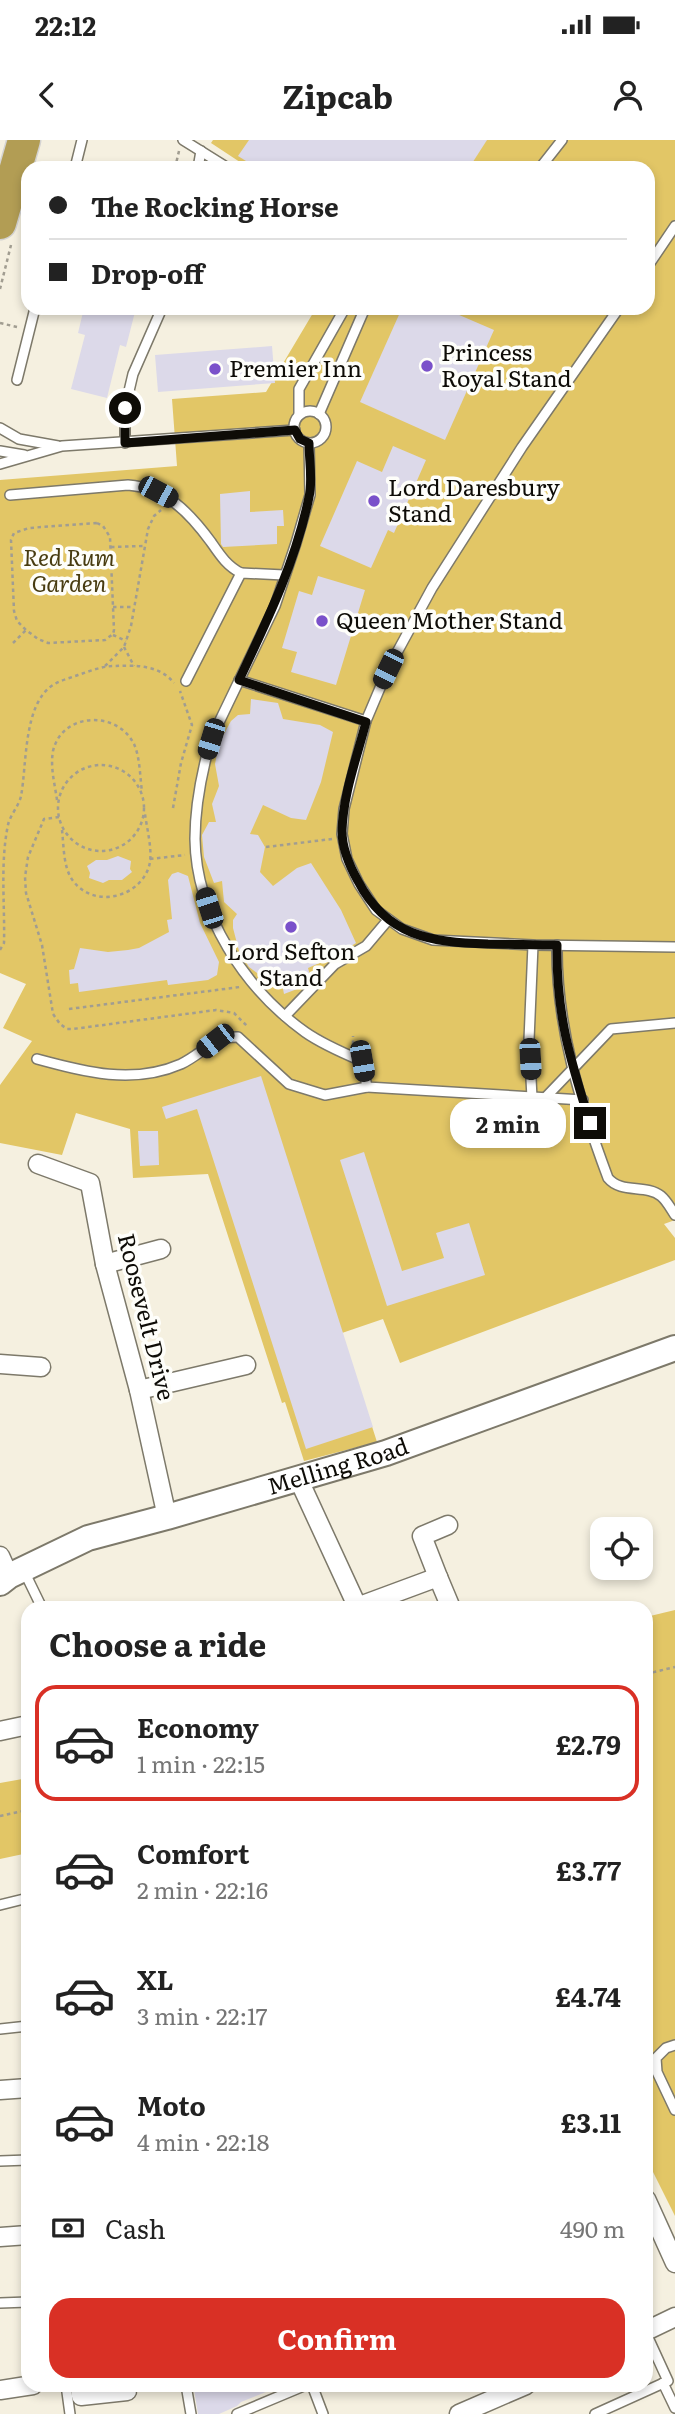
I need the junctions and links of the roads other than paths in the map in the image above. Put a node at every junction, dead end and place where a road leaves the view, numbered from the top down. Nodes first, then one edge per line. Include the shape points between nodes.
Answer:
1 (24, 140) edge
2 (82, 140) edge
3 (562, 140) edge
4 (181, 145) edge
5 (201, 151) junction
6 (77, 161) edge
7 (199, 161) edge
8 (217, 161) edge
9 (546, 161) edge
10 (0, 223) edge
11 (675, 226) edge
12 (655, 256) edge
13 (33, 315) edge
14 (159, 315) edge
15 (341, 315) edge
16 (362, 315) edge
17 (614, 315) edge
18 (17, 380) dead end
19 (319, 414) junction
20 (299, 415) junction
21 (0, 428) edge
22 (295, 430) junction
23 (0, 436) edge
24 (19, 439) junction
25 (125, 443) junction
26 (309, 443) junction
27 (62, 446) junction
28 (0, 452) edge
29 (26, 455) junction
30 (0, 464) edge
31 (10, 495) dead end
32 (241, 573) junction
33 (284, 575) junction
34 (239, 680) junction
35 (186, 681) dead end
36 (366, 722) junction
37 (388, 920) junction
38 (533, 945) junction
39 (557, 945) junction
40 (675, 947) edge
41 (285, 1016) junction
42 (675, 1023) edge
43 (37, 1059) dead end
44 (574, 1068) junction
45 (367, 1087) junction
46 (532, 1098) junction
47 (544, 1099) junction
48 (583, 1100) junction
49 (38, 1164) dead end
50 (675, 1215) edge
51 (161, 1249) dead end
52 (105, 1264) junction
53 (675, 1348) edge
54 (0, 1364) edge
55 (246, 1365) dead end
56 (41, 1367) dead end
57 (139, 1390) junction
58 (298, 1478) junction
59 (167, 1517) junction
60 (448, 1525) dead end
61 (8, 1571) edge
62 (438, 1577) junction
63 (35, 1601) edge
64 (354, 1601) edge
65 (375, 1601) edge
66 (448, 1601) edge
67 (21, 1726) edge
68 (0, 1731) edge
69 (21, 1900) edge
70 (0, 1905) edge
71 (21, 2027) edge
72 (0, 2029) edge
73 (675, 2045) edge
74 (21, 2088) edge
75 (0, 2090) edge
76 (675, 2109) edge
77 (21, 2160) edge
78 (0, 2161) edge
79 (653, 2214) edge
80 (21, 2236) edge
81 (0, 2237) edge
82 (675, 2263) edge
83 (21, 2302) edge
84 (0, 2303) edge
85 (675, 2317) edge
86 (653, 2328) edge
87 (653, 2348) edge
88 (663, 2383) junction
89 (21, 2387) edge
90 (653, 2388) edge
91 (0, 2390) edge
92 (67, 2392) edge
93 (81, 2392) edge
94 (118, 2392) edge
95 (187, 2392) edge
96 (289, 2392) edge
97 (315, 2392) edge
98 (501, 2392) edge
99 (644, 2392) edge
100 (675, 2408) edge
101 (70, 2414) edge
102 (191, 2414) edge
103 (237, 2414) edge
104 (323, 2414) edge
105 (459, 2414) edge
106 (596, 2414) edge

1 - 10 highway
2 - 6 lane
3 - 9 lane
4 - 5 lane
5 - 7 lane
5 - 8 lane
11 - 12 lane
13 - 18 lane
14 - 25 lane via 133,374 125,408
15 - 20 lane via 299,389
16 - 19 lane
17 - 36 lane via 432,587 388,669
19 - 20 lane
19 - 26 lane via 326,422 326,433
20 - 22 lane
21 - 24 lane
22 - 25 lane
22 - 26 lane
23 - 24 lane
24 - 27 lane
25 - 27 lane
26 - 33 lane via 310,495
27 - 29 lane
28 - 29 lane
29 - 30 lane
31 - 32 lane via 141,486 173,500 187,512 229,566
32 - 33 lane
32 - 35 lane
33 - 34 lane via 275,606
34 - 36 lane
34 - 41 lane via 204,762 196,854 209,908 227,947 254,985
36 - 37 lane via 344,809 342,838 359,884
37 - 38 lane via 433,940
37 - 41 lane via 366,946 335,964
38 - 39 lane
38 - 46 lane
39 - 40 lane
39 - 44 lane via 562,1023
41 - 45 lane via 307,1034 362,1061
42 - 44 lane via 611,1029
43 - 45 lane via 87,1073 145,1073 180,1064 225,1037 238,1037 289,1084 326,1095
44 - 47 lane
44 - 48 lane
45 - 46 lane
46 - 47 lane
47 - 48 lane
48 - 50 lane via 612,1183 660,1195
49 - 52 street, Roosevelt Drive via 90,1183
51 - 52 street
52 - 57 street, Roosevelt Drive
53 - 58 street, Melling Road via 386,1452
54 - 56 street
55 - 57 street
57 - 59 street, Roosevelt Drive
58 - 59 street, Melling Road
58 - 64 street
59 - 61 street, Melling Road via 88,1538
60 - 62 street via 422,1536
61 - 63 lane
62 - 65 street
62 - 66 street
67 - 68 street
69 - 70 lane
71 - 72 lane
73 - 76 lane via 656,2058 657,2072
74 - 75 street
77 - 78 lane
79 - 82 street
80 - 81 street
83 - 84 lane
85 - 86 street
87 - 88 lane via 668,2381
88 - 90 lane
88 - 100 lane
89 - 91 street
92 - 101 lane
93 - 94 street via 81,2396
95 - 102 lane
96 - 103 lane
97 - 104 lane
98 - 105 street
99 - 106 lane

